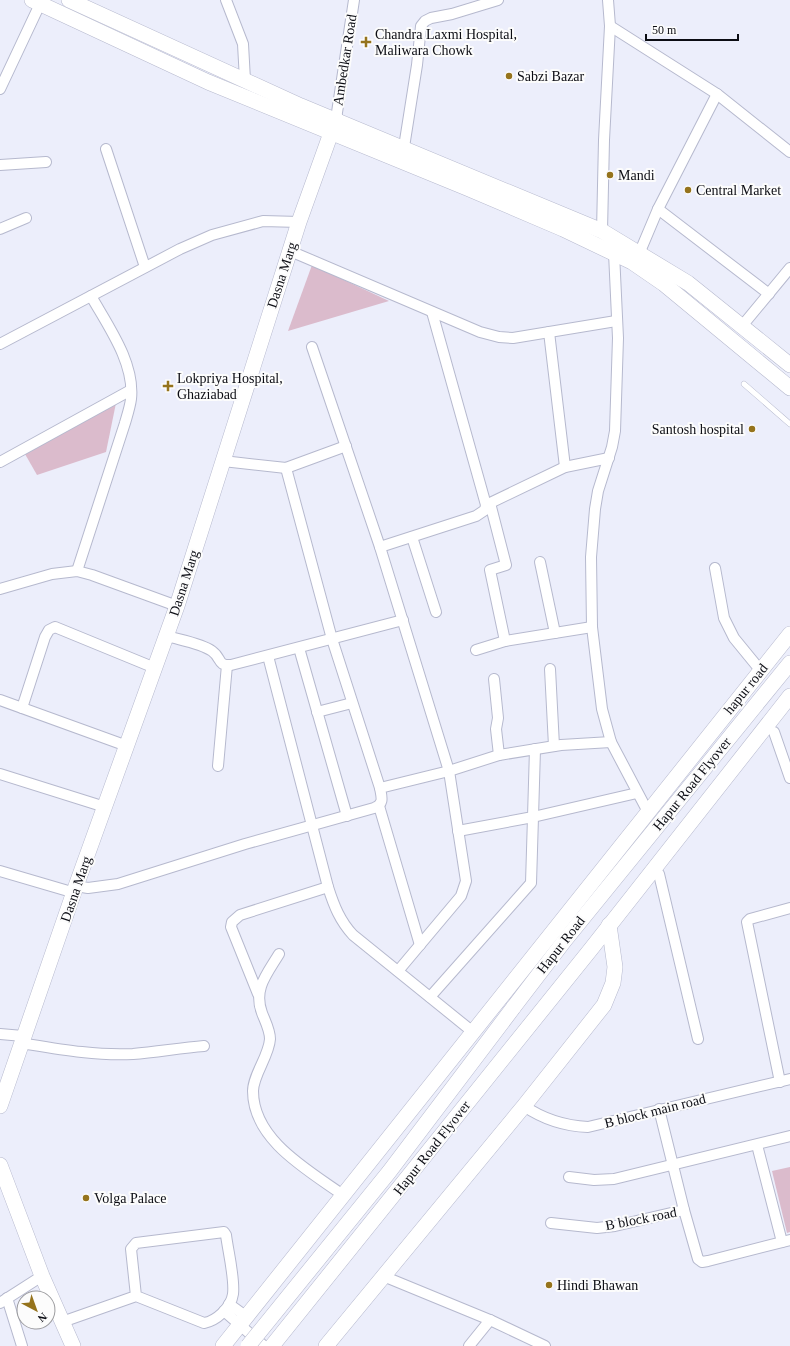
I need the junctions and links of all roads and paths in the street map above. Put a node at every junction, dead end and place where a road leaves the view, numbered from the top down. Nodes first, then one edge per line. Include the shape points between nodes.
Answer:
1 (69, 0) edge
2 (226, 0) edge
3 (354, 0) edge
4 (498, 0) edge
5 (608, 0) edge
6 (36, 2) edge
7 (610, 26) junction
8 (245, 80) junction
9 (0, 89) edge
10 (717, 94) junction
11 (333, 126) junction
12 (404, 147) junction
13 (106, 149) dead end
14 (790, 152) edge
15 (46, 162) dead end
16 (0, 165) edge
17 (658, 209) junction
18 (26, 218) dead end
19 (299, 222) junction
20 (0, 229) edge
21 (602, 231) junction
22 (290, 251) junction
23 (614, 253) junction
24 (639, 254) junction
25 (145, 267) junction
26 (790, 268) edge
27 (769, 294) junction
28 (91, 296) junction
29 (432, 312) junction
30 (616, 321) junction
31 (742, 326) junction
32 (549, 332) junction
33 (0, 344) edge
34 (312, 347) dead end
35 (790, 365) edge
36 (744, 384) dead end
37 (790, 388) edge
38 (131, 390) junction
39 (790, 424) edge
40 (346, 446) junction
41 (609, 458) junction
42 (223, 461) junction
43 (0, 462) edge
44 (565, 467) junction
45 (286, 468) junction
46 (488, 504) junction
47 (412, 537) junction
48 (380, 547) junction
49 (540, 562) dead end
50 (715, 568) dead end
51 (77, 571) junction
52 (0, 590) edge
53 (177, 606) junction
54 (436, 612) dead end
55 (403, 620) junction
56 (592, 627) junction
57 (555, 633) junction
58 (790, 634) edge
59 (166, 636) junction
60 (332, 639) junction
61 (505, 641) junction
62 (299, 648) junction
63 (476, 650) dead end
64 (268, 656) junction
65 (790, 663) edge
66 (227, 665) junction
67 (155, 668) junction
68 (550, 669) dead end
69 (761, 670) junction
70 (494, 679) dead end
71 (790, 696) edge
72 (0, 700) edge
73 (352, 703) junction
74 (22, 708) junction
75 (790, 711) edge
76 (317, 712) junction
77 (774, 732) junction
78 (611, 742) junction
79 (127, 746) junction
80 (554, 746) junction
81 (535, 749) junction
82 (499, 754) junction
83 (218, 766) dead end
84 (449, 771) junction
85 (0, 774) edge
86 (790, 778) edge
87 (380, 788) junction
88 (637, 793) junction
89 (379, 806) junction
90 (105, 807) junction
91 (648, 812) junction
92 (347, 816) junction
93 (533, 817) junction
94 (312, 825) junction
95 (458, 831) junction
96 (0, 871) edge
97 (659, 874) junction
98 (597, 876) junction
99 (328, 887) junction
100 (76, 889) junction
101 (593, 905) junction
102 (790, 908) edge
103 (619, 912) junction
104 (609, 925) junction
105 (420, 945) junction
106 (591, 949) junction
107 (279, 954) dead end
108 (615, 966) junction
109 (398, 971) junction
110 (518, 977) junction
111 (530, 986) junction
112 (258, 994) junction
113 (430, 997) junction
114 (473, 1032) junction
115 (0, 1034) edge
116 (22, 1039) junction
117 (698, 1039) dead end
118 (204, 1046) dead end
119 (785, 1080) edge
120 (0, 1106) edge
121 (524, 1106) junction
122 (659, 1109) junction
123 (790, 1136) edge
124 (757, 1145) junction
125 (0, 1165) edge
126 (673, 1166) junction
127 (569, 1177) dead end
128 (344, 1195) junction
129 (684, 1210) junction
130 (551, 1223) dead end
131 (786, 1241) edge
132 (42, 1276) junction
133 (383, 1276) junction
134 (136, 1296) junction
135 (3, 1301) edge
136 (226, 1307) junction
137 (244, 1320) junction
138 (490, 1320) junction
139 (62, 1322) junction
140 (22, 1346) edge
141 (73, 1346) edge
142 (223, 1346) edge
143 (248, 1346) edge
144 (264, 1346) edge
145 (272, 1346) edge
146 (326, 1346) edge
147 (469, 1346) edge
148 (545, 1346) edge

1 - 8 street
2 - 8 street via 243,44
3 - 11 street, Ambedkar Road
4 - 12 street via 430,18 421,26
5 - 7 street
6 - 9 street
6 - 11 street via 208,82
7 - 10 street
7 - 21 street
8 - 11 street via 301,106
10 - 14 street
10 - 17 street
11 - 12 street
11 - 19 street, Dasna Marg
11 - 23 street
12 - 21 street
13 - 25 street
15 - 16 street
17 - 24 street
17 - 27 street
18 - 20 street
19 - 22 street, Dasna Marg
19 - 25 street via 262,221 242,226 212,235
21 - 24 street
22 - 29 street
22 - 42 street, Dasna Marg
23 - 30 street
23 - 37 street via 648,271
24 - 31 street via 688,283
25 - 28 street
26 - 27 street
27 - 31 street
28 - 33 street
28 - 38 street via 123,355 130,375
29 - 32 street via 499,337 513,338
29 - 46 street
30 - 32 street
30 - 41 street via 618,338 615,431
31 - 35 street
32 - 44 street
34 - 40 street
36 - 39 lane
38 - 43 street
38 - 51 street via 125,424
40 - 45 street
40 - 48 street
41 - 44 street
41 - 56 street via 598,490 595,509 591,557
42 - 45 street
42 - 53 street, Dasna Marg
44 - 46 street
45 - 60 street
46 - 47 street via 485,510 476,516
46 - 61 street via 506,565 490,570
47 - 48 street
47 - 54 street
48 - 55 street
49 - 57 street
50 - 69 street via 724,618 734,638
51 - 52 street via 52,574
51 - 53 street
53 - 59 street, Dasna Marg
55 - 60 street
55 - 84 street
56 - 57 street
56 - 78 street via 602,709
57 - 61 street
58 - 69 street, hapur road
59 - 66 street via 208,648 217,655 221,663
59 - 67 street, Dasna Marg
60 - 62 street
60 - 73 street
61 - 63 street
62 - 64 street
62 - 76 street
64 - 66 street
64 - 94 street
65 - 101 street, Hapur Road Flyover
66 - 83 street
67 - 74 street via 55,627 49,630 45,637
67 - 79 street, Dasna Marg
68 - 80 street
69 - 91 street, hapur road
70 - 82 street
71 - 103 street, Hapur Road Flyover
72 - 74 street
73 - 76 street
73 - 87 street
74 - 79 street
75 - 77 street
76 - 92 street
77 - 86 street
77 - 97 street
78 - 80 street
78 - 88 street
79 - 90 street, Dasna Marg
80 - 81 street
81 - 82 street
81 - 93 street
82 - 84 street
84 - 87 street
84 - 95 street
85 - 90 street
87 - 89 street via 382,797
88 - 91 street
88 - 93 street
89 - 92 street
89 - 105 street
90 - 100 street, Dasna Marg
91 - 98 street, hapur road
92 - 94 street
93 - 95 street
93 - 113 street via 531,883
94 - 99 street
94 - 100 street via 118,884
95 - 105 street via 465,889
96 - 100 street
97 - 103 street via 633,908
97 - 117 street
98 - 101 street
98 - 110 street, hapur road
99 - 109 street via 344,926
99 - 112 street via 240,915 232,922 231,927
100 - 116 street, Dasna Marg
101 - 111 street, Hapur Road
102 - 119 street via 747,922
103 - 104 street, Hapur Road Flyover
104 - 106 street, Hapur Road Flyover
104 - 108 street
105 - 109 street
106 - 108 street
106 - 145 street, Hapur Road Flyover
107 - 112 street via 261,983
108 - 121 street via 613,983 604,1005
109 - 113 street
110 - 111 street
110 - 114 street, hapur road
111 - 143 street, Hapur Road Flyover, bridge via 389,1172
112 - 128 street via 270,1037 253,1090 256,1110 264,1128 280,1146
113 - 114 street
114 - 128 street, hapur road
115 - 116 street
116 - 118 street via 67,1050 112,1054
116 - 120 street, Dasna Marg
119 - 122 street, B block main road
121 - 122 street, B block main road via 535,1114 552,1120 588,1127
121 - 133 street
122 - 126 street, B block road
123 - 124 street
124 - 126 street
124 - 131 street, B block road
125 - 132 street
126 - 127 street via 605,1180
126 - 129 street, B block road
128 - 137 street, hapur road
129 - 130 street, B block road via 597,1228
129 - 131 street, B block road via 696,1255 702,1262
132 - 135 street
132 - 139 street
133 - 138 street
133 - 146 street
134 - 136 street via 204,1323 215,1319
134 - 136 street via 131,1249 133,1245 221,1231 226,1235 233,1292
134 - 139 street
135 - 140 street
136 - 137 street
137 - 142 street, hapur road
137 - 144 street
138 - 147 street
138 - 148 street
139 - 141 street

